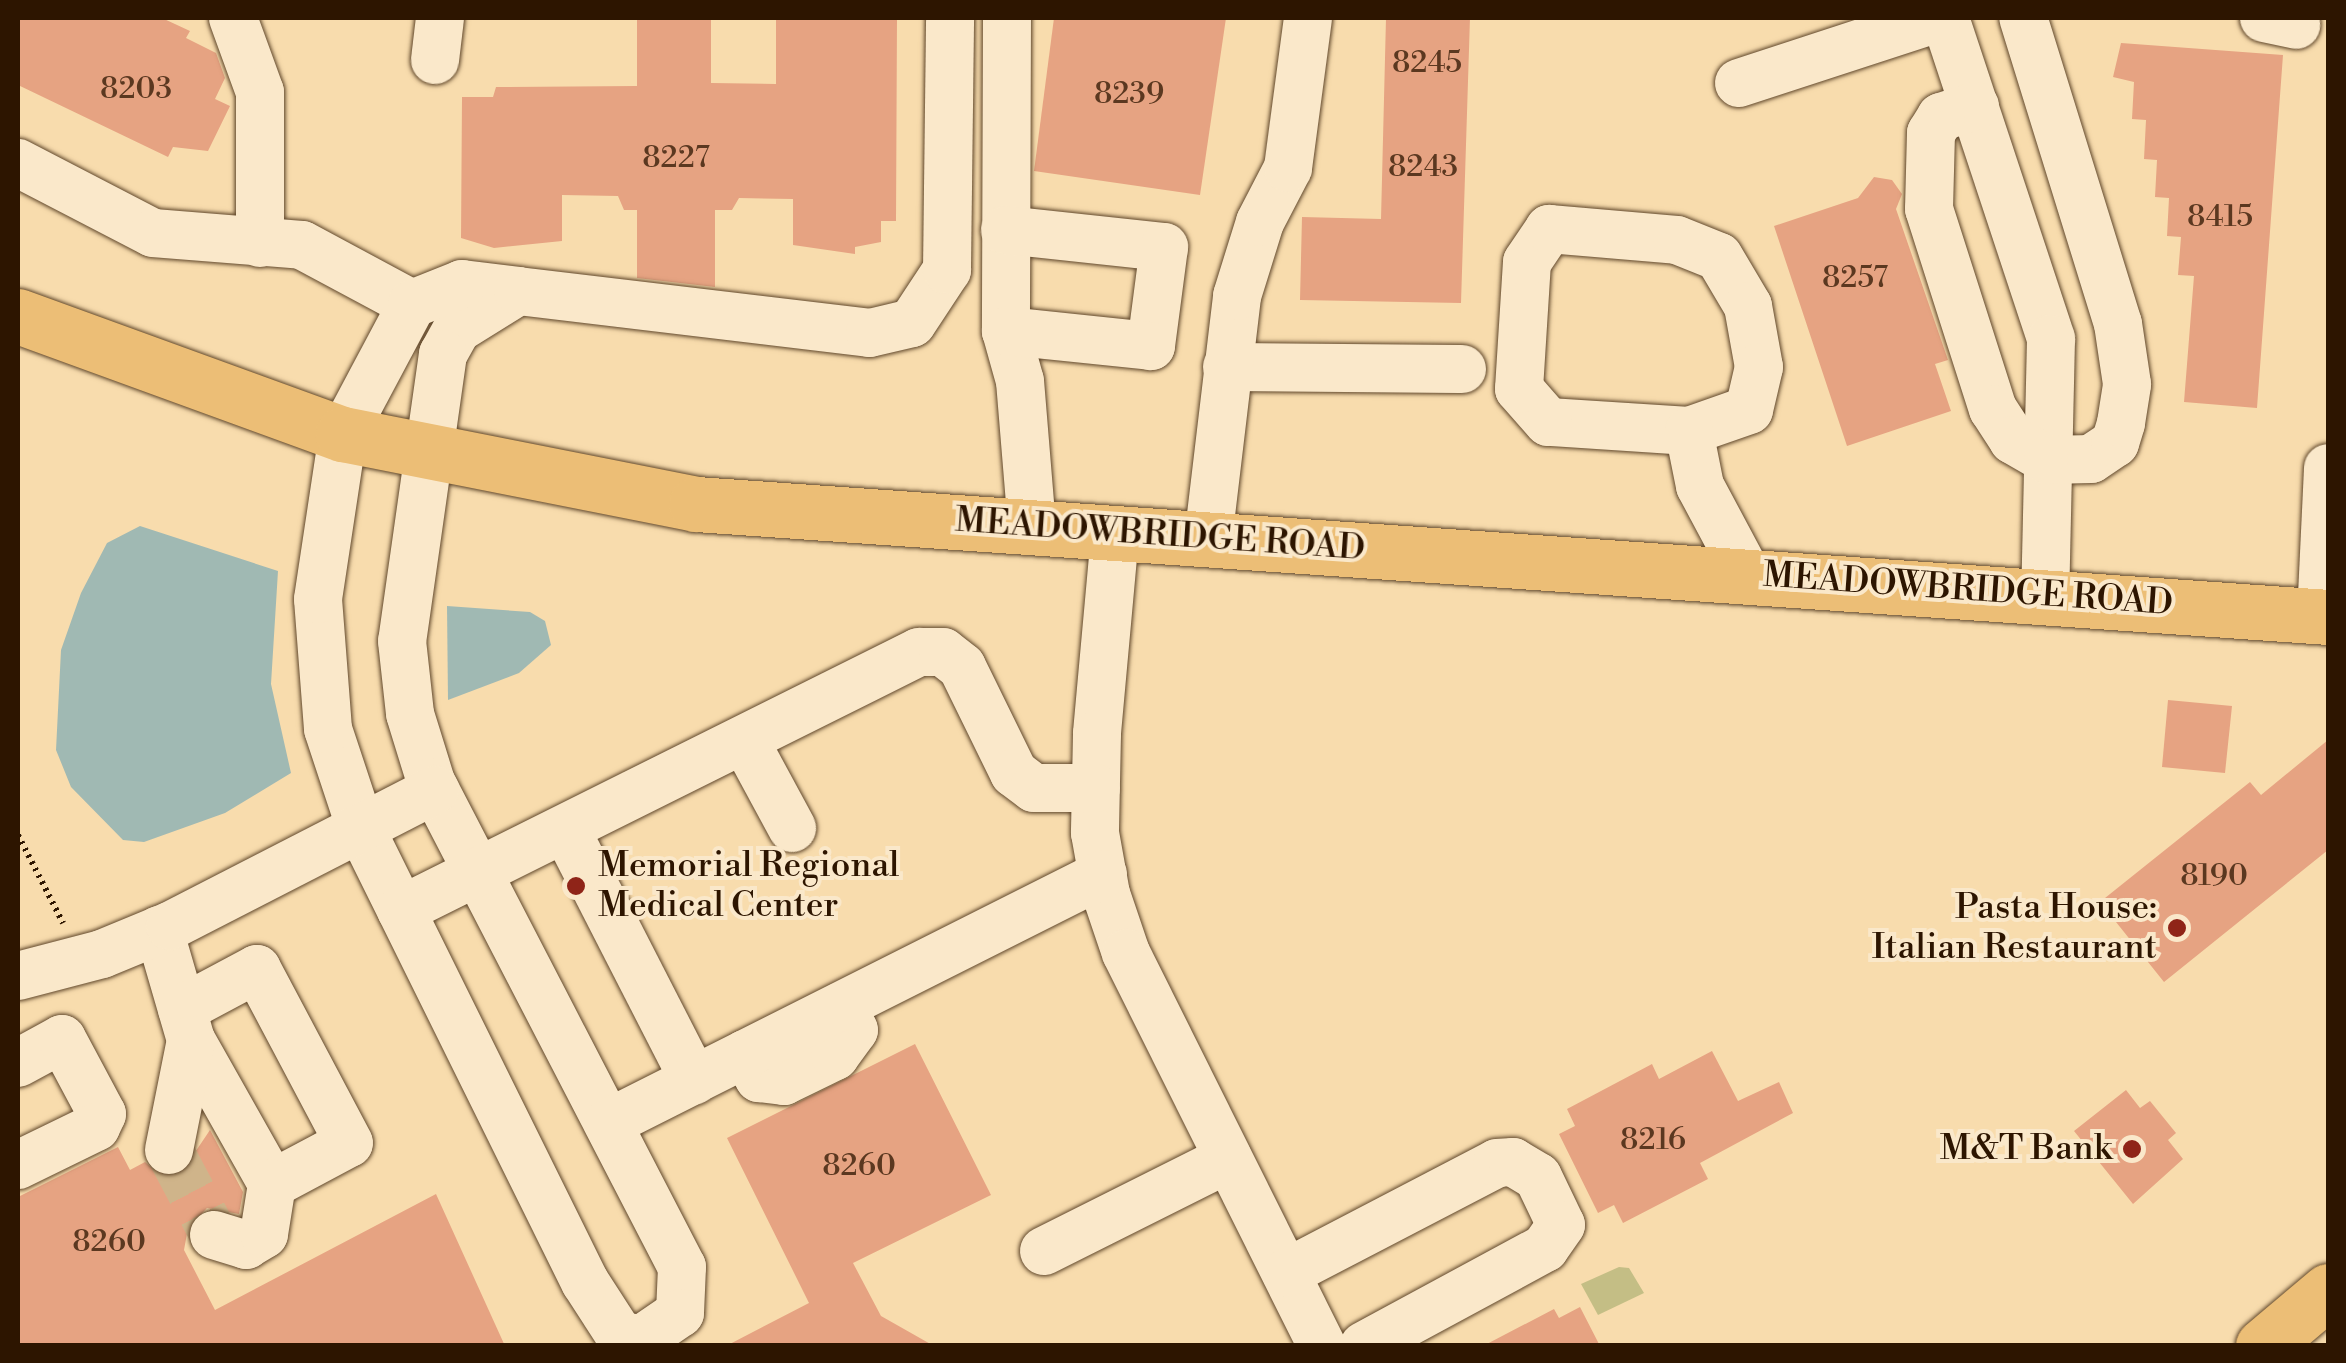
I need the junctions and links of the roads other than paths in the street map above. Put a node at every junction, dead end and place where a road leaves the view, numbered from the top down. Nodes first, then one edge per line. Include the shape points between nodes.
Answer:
1 (233, 18) edge
2 (950, 18) edge
3 (1007, 18) edge
4 (1308, 18) edge
5 (1941, 18) edge
6 (2023, 18) edge
7 (1739, 83) dead end
8 (1974, 106) junction
9 (18, 163) edge
10 (1006, 230) junction
11 (260, 243) junction
12 (518, 291) junction
13 (412, 304) junction
14 (18, 316) edge
15 (1006, 330) junction
16 (1227, 367) junction
17 (1462, 369) dead end
18 (1689, 431) junction
19 (343, 434) junction
20 (434, 457) junction
21 (2048, 460) junction
22 (2328, 468) edge
23 (1032, 528) junction
24 (1115, 535) junction
25 (1208, 540) junction
26 (1748, 576) junction
27 (2044, 596) junction
28 (2325, 617) edge
29 (745, 741) junction
30 (1096, 788) junction
31 (436, 790) junction
32 (792, 828) dead end
33 (360, 829) junction
34 (567, 832) junction
35 (476, 868) junction
36 (1103, 874) junction
37 (401, 910) junction
38 (160, 930) junction
39 (18, 976) edge
40 (186, 1024) junction
41 (18, 1063) edge
42 (694, 1080) junction
43 (608, 1123) junction
44 (170, 1150) tunnel mouth
45 (1228, 1159) junction
46 (18, 1165) edge
47 (272, 1184) junction
48 (214, 1235) dead end
49 (1044, 1251) dead end
50 (1286, 1273) junction
51 (2328, 1290) edge
52 (1322, 1346) edge
53 (1364, 1346) edge
54 (2263, 1346) edge

1 - 11 street via 260,92
2 - 12 street via 948,270 912,323 870,333
3 - 10 street
4 - 16 street via 1288,168 1260,222
5 - 7 street
5 - 8 street
6 - 21 street via 2118,324 2127,384 2122,423 2105,453
8 - 21 street via 2051,339
8 - 21 street via 1941,116 1931,133 1929,209 1993,409 2013,440
9 - 11 street via 153,232
10 - 15 street
10 - 15 street via 1164,248 1151,346
11 - 13 street via 302,245
12 - 13 street via 462,284
12 - 20 street via 457,330 443,354
13 - 19 street
14 - 19 main road, MEADOWBRIDGE ROAD
15 - 23 street via 1020,381
16 - 17 street
16 - 25 street
18 - 18 street via 1749,410 1759,368 1748,306 1719,258 1677,240 1549,229 1527,262 1520,389 1548,422
18 - 26 street via 1700,486
19 - 20 main road, MEADOWBRIDGE ROAD
19 - 33 street via 318,599 318,664 328,729
20 - 23 main road, MEADOWBRIDGE ROAD via 696,504
20 - 31 street via 402,641 410,714
21 - 27 street
22 - 28 street
23 - 24 main road, MEADOWBRIDGE ROAD
24 - 25 main road, MEADOWBRIDGE ROAD
24 - 30 street
25 - 26 main road, MEADOWBRIDGE ROAD
26 - 27 main road, MEADOWBRIDGE ROAD
27 - 28 main road, MEADOWBRIDGE ROAD
29 - 30 street via 919,652 942,652 962,667 1014,772 1034,788
29 - 32 street
29 - 34 street
30 - 36 street
31 - 33 street
31 - 35 street
33 - 37 street
33 - 38 street
34 - 35 street
34 - 42 street
35 - 37 street
35 - 43 street
36 - 42 street
36 - 45 street via 1126,953
37 - 43 street via 606,1320 620,1336 642,1339 680,1312 682,1267
38 - 39 street
38 - 40 street
40 - 44 street
40 - 47 street
40 - 47 street via 257,969 349,1143
41 - 46 street via 62,1039 102,1114 96,1127
42 - 43 street
45 - 49 street
45 - 50 street
47 - 48 street via 264,1234 246,1245
50 - 52 street
50 - 53 street via 1497,1163 1512,1162 1538,1177 1561,1225 1545,1248
51 - 54 main road

